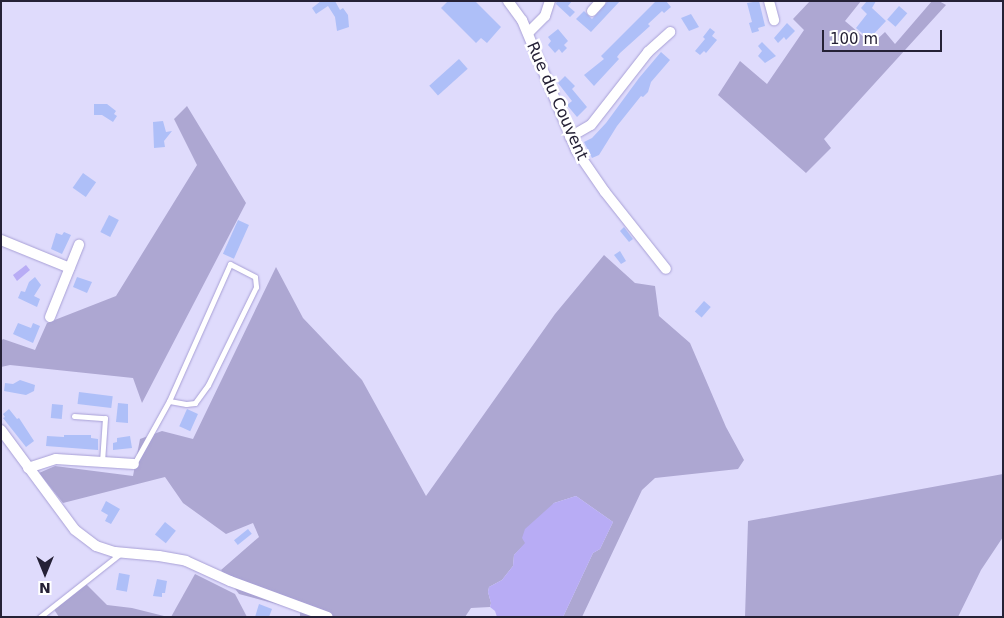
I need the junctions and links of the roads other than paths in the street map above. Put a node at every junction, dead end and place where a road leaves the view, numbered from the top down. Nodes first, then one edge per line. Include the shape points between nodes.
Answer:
1 (508, 1) edge
2 (550, 1) edge
3 (601, 1) edge
4 (769, 1) edge
5 (592, 11) dead end
6 (774, 20) dead end
7 (670, 32) dead end
8 (528, 34) junction
9 (570, 137) junction
10 (1, 240) edge
11 (79, 245) dead end
12 (70, 268) junction
13 (666, 269) dead end
14 (50, 317) dead end
15 (169, 401) junction
16 (74, 416) dead end
17 (1, 430) edge
18 (102, 462) junction
19 (134, 464) joint
20 (28, 468) junction
21 (121, 553) junction
22 (40, 617) edge
23 (328, 617) edge

1 - 8 street, Rue du Couvent
2 - 8 street via 545,16
3 - 5 street
4 - 6 street
7 - 9 street via 648,52 591,125
8 - 9 street, Rue du Couvent
9 - 13 street, Rue du Couvent via 585,164
10 - 12 street
11 - 12 street
12 - 14 street
15 - 15 lane via 230,264 255,277 256,287 208,385 195,403
15 - 19 lane
16 - 18 lane via 105,418
17 - 20 street
18 - 19 street
18 - 20 street via 56,459
20 - 21 street via 85,540 102,549
21 - 22 lane
21 - 23 street via 186,561

